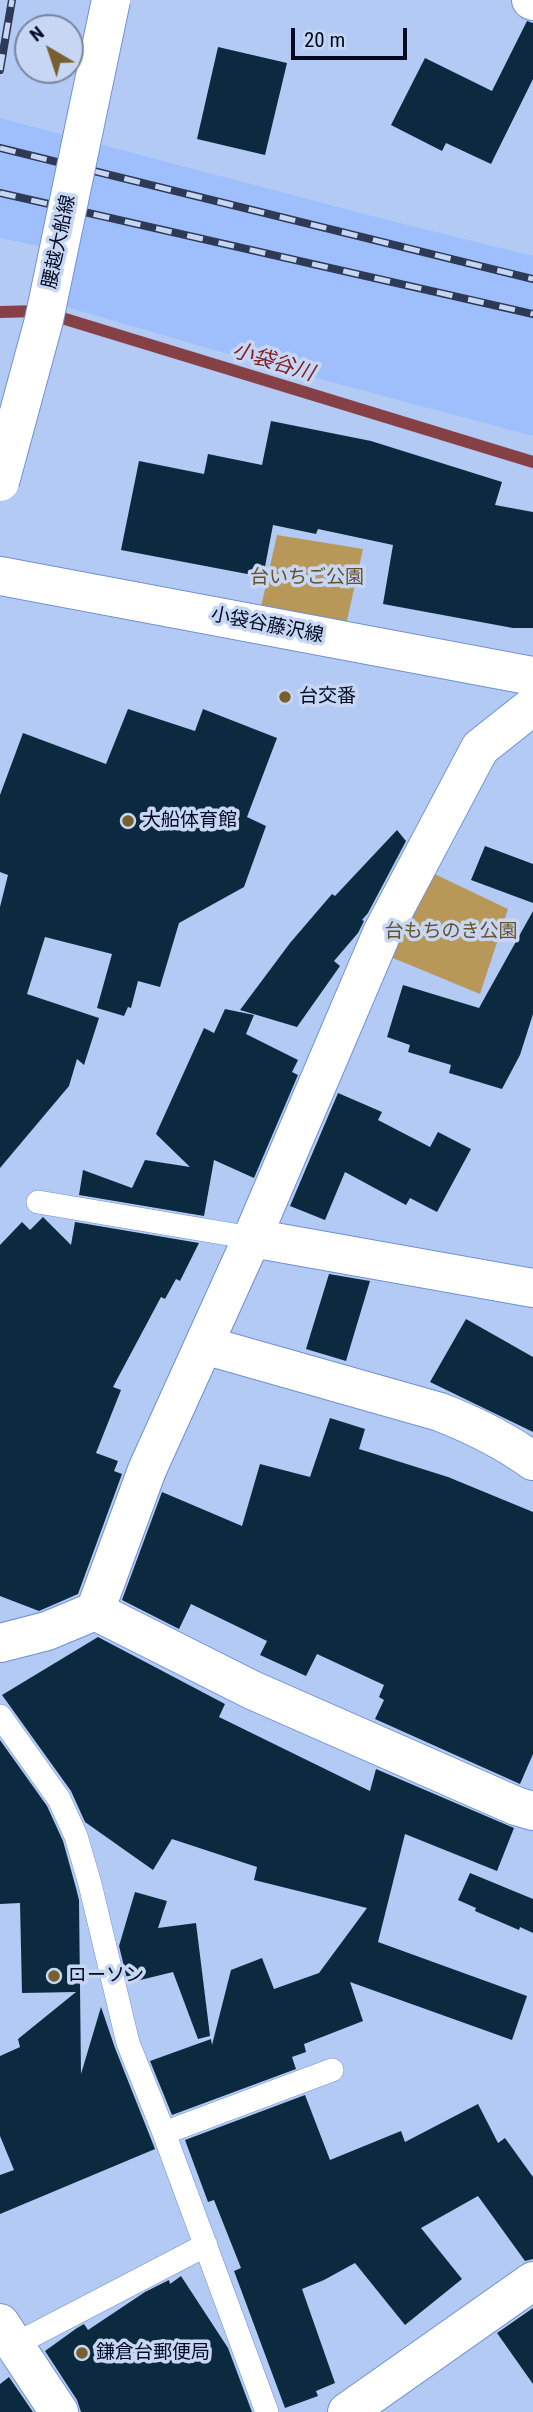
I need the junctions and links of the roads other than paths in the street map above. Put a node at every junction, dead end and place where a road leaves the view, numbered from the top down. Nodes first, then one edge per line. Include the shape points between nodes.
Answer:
1 (111, 0) edge
2 (0, 482) edge
3 (1, 585) edge
4 (533, 676) edge
5 (533, 706) edge
6 (38, 1202) dead end
7 (251, 1238) junction
8 (533, 1288) edge
9 (204, 1345) junction
10 (533, 1461) edge
11 (95, 1611) junction
12 (0, 1643) edge
13 (0, 1716) edge
14 (533, 1811) edge
15 (331, 2070) dead end
16 (164, 2133) junction
17 (206, 2245) junction
18 (533, 2281) edge
19 (7, 2334) edge
20 (59, 2412) edge
21 (267, 2412) edge
22 (347, 2412) edge

1 - 2 street, 腰越大船線, bridge via 44,320
3 - 4 street, 小袋谷藤沢線
5 - 7 street via 480,748 420,859 382,933
6 - 7 lane
7 - 8 street
7 - 9 street
9 - 10 street via 439,1412 471,1424
9 - 11 street via 147,1470
11 - 12 street via 47,1631
11 - 14 street via 252,1690
13 - 16 lane via 59,1799 76,1836 128,2043
15 - 16 lane
16 - 17 lane
17 - 19 lane
17 - 21 lane
18 - 22 street
19 - 20 street

